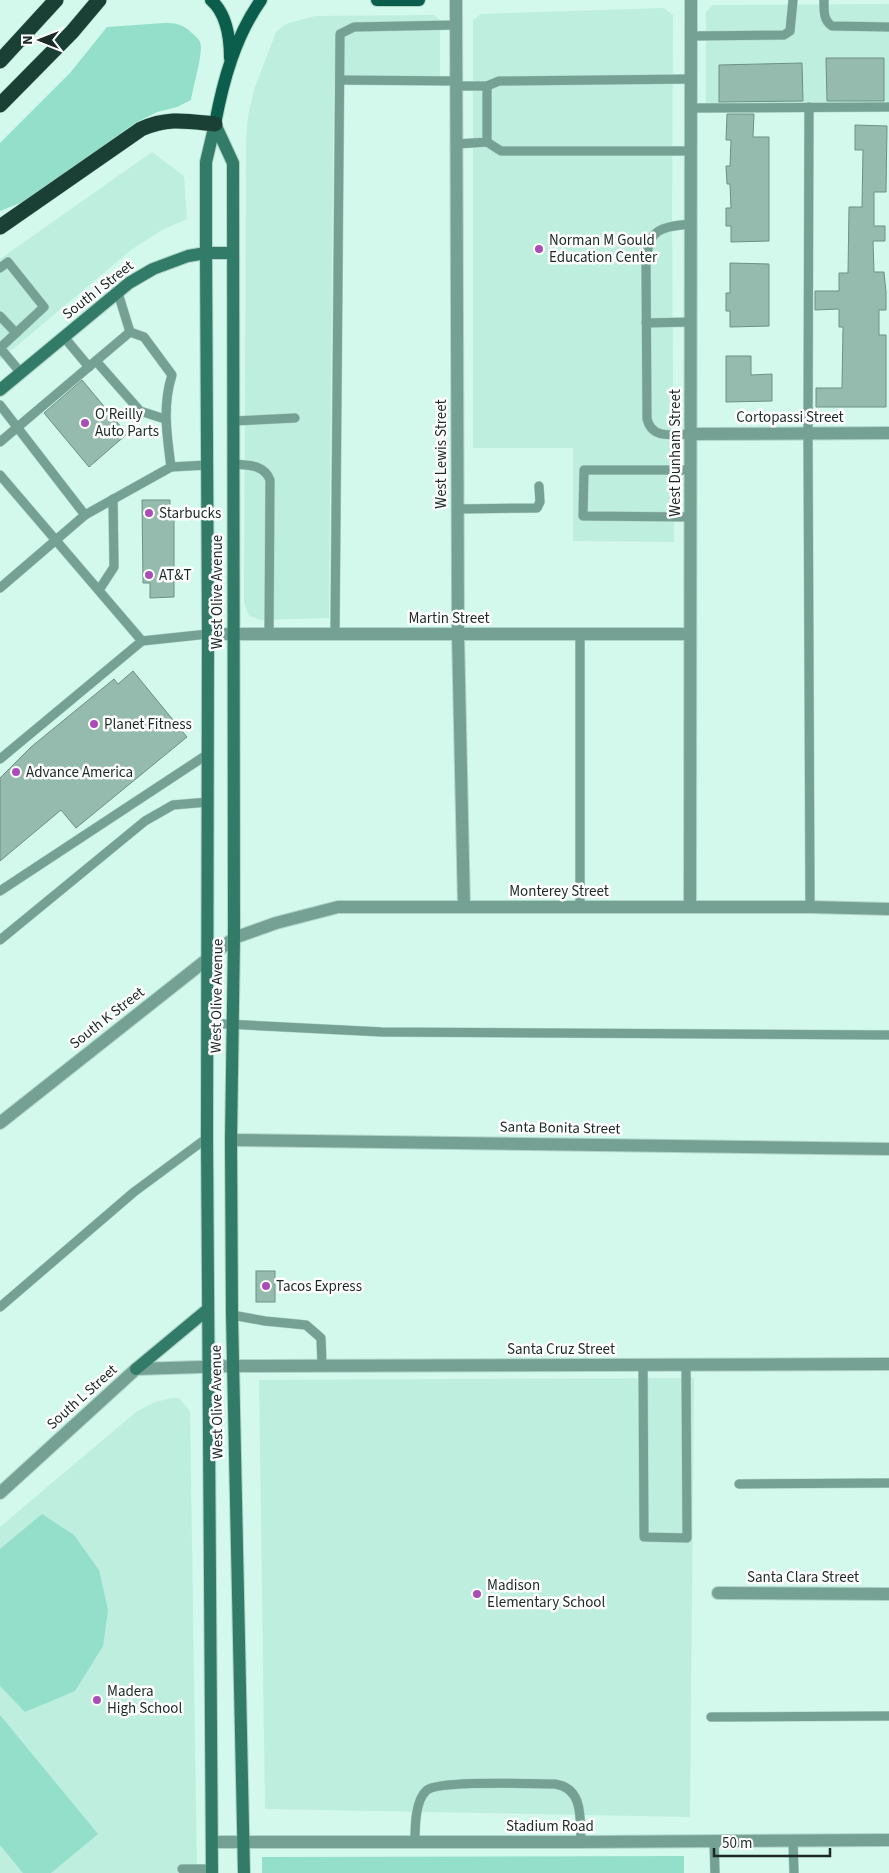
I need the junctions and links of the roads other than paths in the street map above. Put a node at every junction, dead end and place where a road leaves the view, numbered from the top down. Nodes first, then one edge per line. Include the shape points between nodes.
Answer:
1 (56, 0) edge
2 (99, 0) edge
3 (211, 0) edge
4 (261, 0) edge
5 (377, 0) edge
6 (419, 0) edge
7 (456, 0) edge
8 (691, 0) edge
9 (793, 0) edge
10 (824, 0) edge
11 (456, 25) junction
12 (889, 27) edge
13 (691, 36) junction
14 (0, 61) edge
15 (230, 63) junction
16 (691, 79) junction
17 (340, 80) junction
18 (457, 84) junction
19 (487, 86) junction
20 (0, 105) edge
21 (809, 107) junction
22 (889, 107) edge
23 (691, 108) junction
24 (215, 124) junction
25 (488, 142) junction
26 (457, 144) junction
27 (691, 151) junction
28 (691, 224) junction
29 (0, 227) edge
30 (206, 253) junction
31 (233, 253) junction
32 (0, 268) edge
33 (118, 292) junction
34 (0, 316) edge
35 (691, 322) junction
36 (646, 323) junction
37 (130, 332) junction
38 (16, 333) junction
39 (64, 337) junction
40 (0, 348) edge
41 (92, 364) junction
42 (21, 373) junction
43 (0, 390) edge
44 (0, 405) edge
45 (295, 418) dead end
46 (165, 419) junction
47 (233, 420) junction
48 (17, 428) junction
49 (808, 433) junction
50 (889, 433) edge
51 (691, 434) junction
52 (0, 442) edge
53 (232, 464) junction
54 (207, 465) junction
55 (171, 467) junction
56 (691, 470) junction
57 (0, 475) edge
58 (539, 486) dead end
59 (113, 499) junction
60 (458, 509) junction
61 (86, 515) junction
62 (691, 517) junction
63 (55, 540) junction
64 (0, 588) edge
65 (99, 590) junction
66 (208, 634) junction
67 (234, 634) junction
68 (269, 634) junction
69 (335, 634) junction
70 (580, 634) junction
71 (690, 634) junction
72 (458, 635) junction
73 (142, 641) junction
74 (208, 754) junction
75 (0, 759) edge
76 (208, 802) junction
77 (0, 891) edge
78 (464, 907) junction
79 (580, 907) junction
80 (690, 907) junction
81 (810, 907) junction
82 (889, 909) edge
83 (234, 938) junction
84 (0, 940) edge
85 (207, 959) junction
86 (207, 1023) junction
87 (232, 1025) junction
88 (889, 1035) edge
89 (0, 1123) edge
90 (207, 1138) junction
91 (230, 1140) junction
92 (889, 1150) edge
93 (0, 1307) edge
94 (207, 1310) junction
95 (232, 1315) junction
96 (889, 1364) edge
97 (643, 1365) junction
98 (686, 1365) junction
99 (207, 1366) junction
100 (232, 1366) junction
101 (322, 1366) junction
102 (136, 1369) junction
103 (889, 1483) edge
104 (739, 1484) dead end
105 (0, 1493) edge
106 (718, 1593) dead end
107 (889, 1594) edge
108 (889, 1716) edge
109 (711, 1717) dead end
110 (714, 1840) junction
111 (793, 1840) junction
112 (889, 1840) edge
113 (212, 1842) junction
114 (244, 1842) junction
115 (415, 1842) junction
116 (581, 1842) junction
117 (182, 1869) dead end
118 (212, 1871) edge
119 (244, 1873) edge
120 (715, 1873) edge
121 (794, 1873) edge

1 - 14 highway
2 - 20 highway
3 - 15 main road via 221,13 228,31
4 - 15 main road, West Olive Avenue
5 - 6 main road
7 - 11 street, West Lewis Street
8 - 13 street, West Dunham Street
9 - 13 lane via 790,31 784,35
10 - 12 lane via 825,17 832,26
11 - 17 lane via 354,27 347,30 340,34
11 - 18 street, West Lewis Street
13 - 16 street, West Dunham Street
15 - 24 main road, West Olive Avenue
16 - 19 lane via 499,81
16 - 23 street, West Dunham Street
17 - 18 lane
17 - 69 lane
18 - 19 lane
18 - 26 street, West Lewis Street
19 - 25 lane
21 - 22 lane
21 - 23 lane
21 - 49 lane
23 - 27 street, West Dunham Street
24 - 29 highway via 171,120 141,129
24 - 30 main road, West Olive Avenue via 206,162
24 - 31 main road, West Olive Avenue via 233,163
25 - 26 lane
25 - 27 lane via 501,151
26 - 60 street, West Lewis Street
27 - 28 street, West Dunham Street
28 - 35 street, West Dunham Street
28 - 36 lane via 663,228 649,242
30 - 31 main road, South I Street
30 - 33 main road, South I Street via 153,269
30 - 54 main road, West Olive Avenue
31 - 47 main road, West Olive Avenue
32 - 38 lane via 8,262 44,307
33 - 37 lane
33 - 39 main road, South I Street
34 - 38 lane
35 - 36 lane
35 - 51 street, West Dunham Street
36 - 51 lane via 649,427 660,434
37 - 41 lane
37 - 46 lane via 144,337 172,375 166,391
38 - 40 lane
39 - 41 lane
39 - 42 main road, South I Street
40 - 42 lane
41 - 46 lane via 140,411
41 - 48 lane
42 - 43 main road, South I Street
44 - 48 lane
45 - 47 lane
46 - 55 lane
47 - 53 main road, West Olive Avenue
48 - 52 lane
48 - 61 lane
49 - 50 street, Cortopassi Street
49 - 51 street, Cortopassi Street
49 - 81 lane
51 - 56 street, West Dunham Street
53 - 67 main road, West Olive Avenue
53 - 68 lane via 255,466 268,474 270,480
54 - 55 lane
54 - 66 main road, West Olive Avenue
55 - 59 lane
56 - 62 street, West Dunham Street
56 - 62 lane via 584,470 583,516
57 - 63 lane
58 - 60 lane via 537,508
59 - 61 lane
59 - 65 lane via 114,568
60 - 72 street, West Lewis Street
61 - 63 lane
62 - 71 street, West Dunham Street
63 - 64 lane
63 - 65 lane
65 - 73 lane
66 - 67 street, Martin Street
66 - 73 lane
66 - 74 main road, West Olive Avenue
67 - 68 street, Martin Street
67 - 83 main road, West Olive Avenue
68 - 69 street, Martin Street
69 - 72 street, Martin Street
70 - 71 street, Martin Street
70 - 72 street, Martin Street
70 - 79 lane
71 - 80 street, West Dunham Street
72 - 78 street, West Lewis Street
73 - 75 lane
74 - 76 main road, West Olive Avenue
74 - 77 lane
76 - 84 lane via 173,805 145,821
76 - 85 main road, West Olive Avenue
78 - 79 street, Monterey Street
78 - 83 street, Monterey Street via 338,907
79 - 80 street, Monterey Street
80 - 81 street, Monterey Street
81 - 82 street, Monterey Street
83 - 85 street, South K Street
83 - 87 main road, West Olive Avenue
85 - 86 main road, West Olive Avenue
85 - 89 street, South K Street
86 - 87 lane
86 - 90 main road, West Olive Avenue
87 - 88 lane via 382,1032
87 - 91 main road, West Olive Avenue
90 - 93 lane via 134,1192
90 - 94 main road, West Olive Avenue
91 - 92 street, Santa Bonita Street
91 - 95 main road, West Olive Avenue
94 - 99 main road, West Olive Avenue
94 - 102 main road
95 - 100 main road, West Olive Avenue
95 - 101 lane via 306,1325 321,1338
96 - 98 street, Santa Cruz Street
97 - 98 street, Santa Cruz Street
97 - 98 lane via 644,1537 687,1538
97 - 101 street, Santa Cruz Street
99 - 100 street, South L Street
99 - 102 street, South L Street
99 - 113 main road, West Olive Avenue
100 - 101 street, Santa Cruz Street
100 - 114 main road, West Olive Avenue
102 - 105 street, South L Street
103 - 104 lane
106 - 107 street, Santa Clara Street
108 - 109 lane
110 - 111 street, Stadium Road
110 - 116 street, Stadium Road
110 - 120 lane
111 - 112 street, Stadium Road
111 - 121 lane
113 - 114 street, Stadium Road
113 - 118 main road, West Olive Avenue
114 - 115 street, Stadium Road
114 - 119 main road, West Olive Avenue
115 - 116 street, Stadium Road
115 - 116 lane via 415,1819 420,1803 426,1791 433,1787 555,1784 570,1789 576,1798
117 - 118 lane

